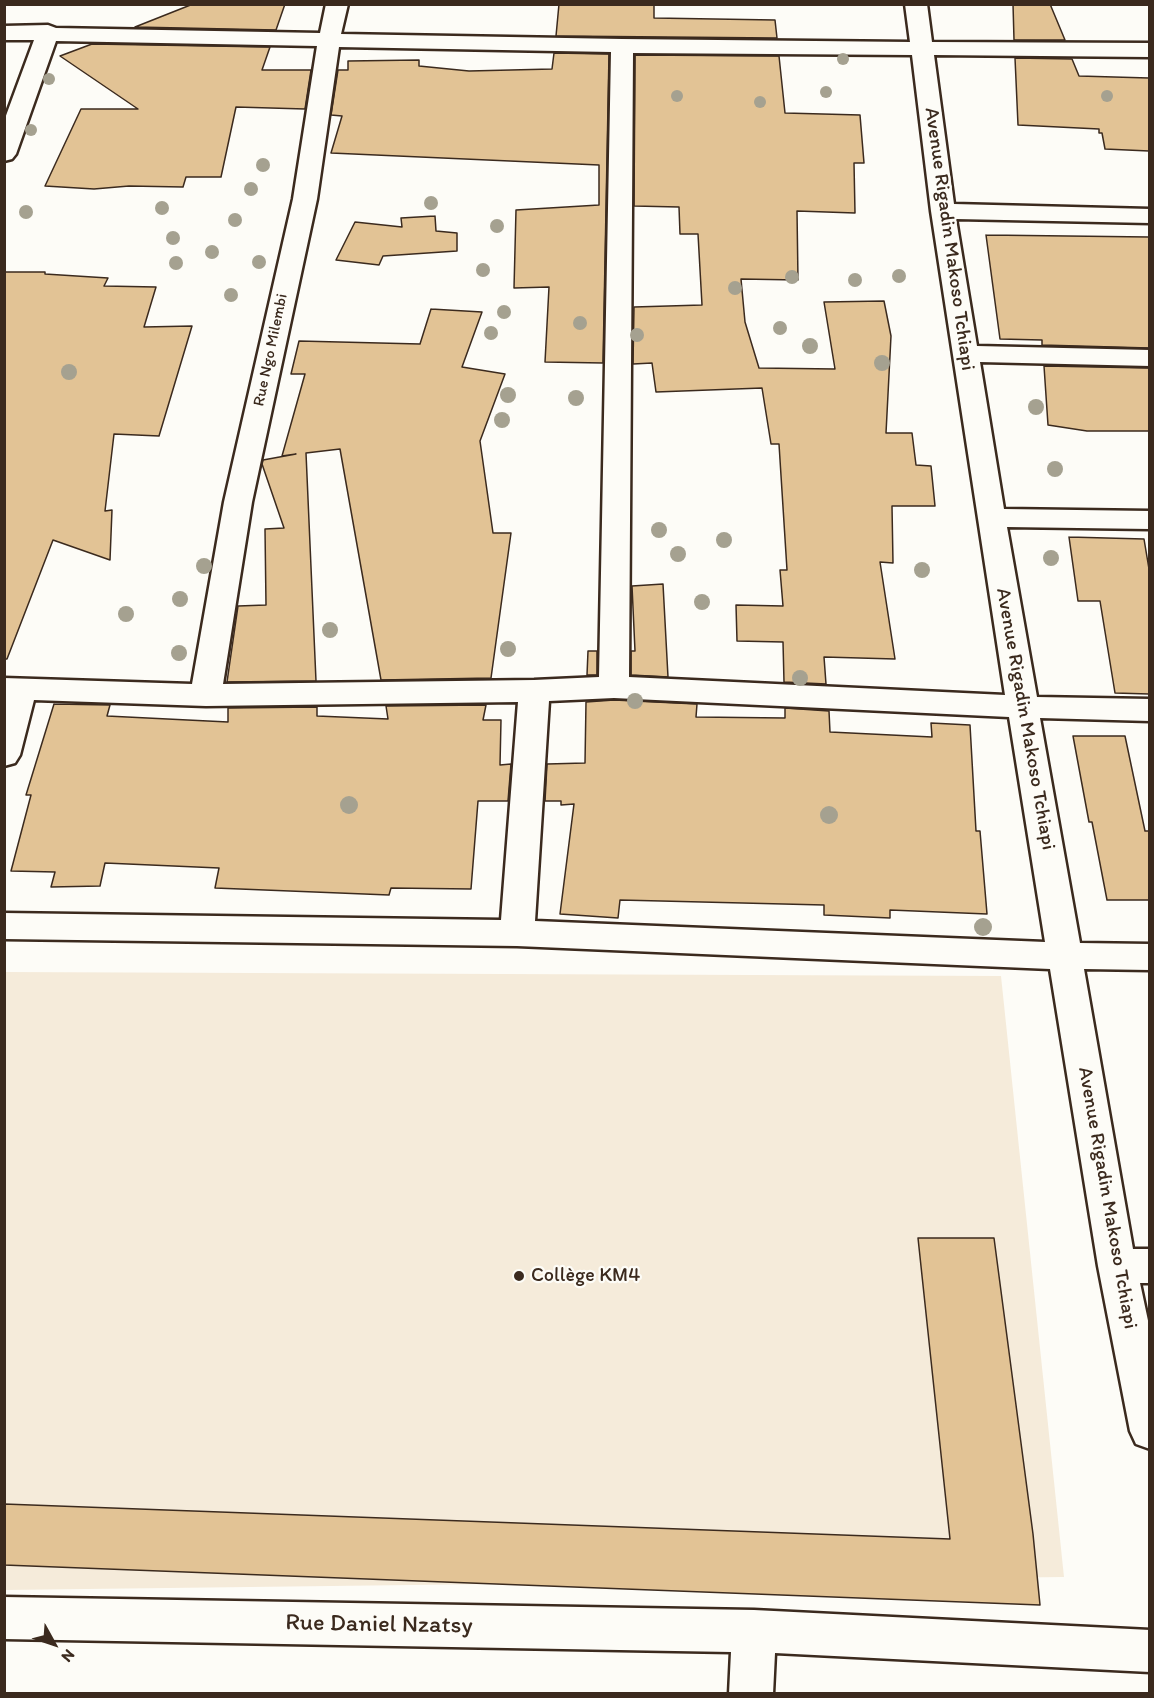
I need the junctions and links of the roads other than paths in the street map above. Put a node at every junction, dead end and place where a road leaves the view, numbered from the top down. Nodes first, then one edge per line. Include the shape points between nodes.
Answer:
1 (337, 4) edge
2 (916, 4) edge
3 (48, 32) junction
4 (4, 33) edge
5 (329, 40) junction
6 (622, 46) junction
7 (922, 47) junction
8 (1149, 50) edge
9 (4, 154) edge
10 (943, 211) junction
11 (1149, 216) edge
12 (967, 354) junction
13 (1149, 358) edge
14 (991, 518) junction
15 (1149, 520) edge
16 (614, 687) junction
17 (13, 688) edge
18 (534, 691) junction
19 (206, 695) junction
20 (1024, 707) junction
21 (1149, 711) edge
22 (4, 755) edge
23 (4, 926) edge
24 (517, 933) junction
25 (1065, 956) junction
26 (1149, 957) edge
27 (1133, 1266) edge
28 (1149, 1431) edge
29 (4, 1618) edge
30 (754, 1631) junction
31 (1149, 1652) edge
32 (751, 1694) edge

1 - 5 street, Rue Ngo Milembi
2 - 7 street, Avenue Rigadin Makoso Tchiapi
3 - 4 street
3 - 5 street
3 - 9 street
5 - 6 street
5 - 19 street, Rue Ngo Milembi via 304,199 238,502
6 - 7 street
6 - 16 street
7 - 8 street
7 - 10 street, Avenue Rigadin Makoso Tchiapi
10 - 11 street
10 - 12 street, Avenue Rigadin Makoso Tchiapi
12 - 13 street
12 - 14 street, Avenue Rigadin Makoso Tchiapi
14 - 15 street
14 - 20 street, Avenue Rigadin Makoso Tchiapi
16 - 18 street
16 - 20 street
17 - 19 street
17 - 22 street
18 - 19 street
18 - 24 street
20 - 21 street
20 - 25 street, Avenue Rigadin Makoso Tchiapi
23 - 24 street
24 - 25 street
25 - 26 street
25 - 27 street, Avenue Rigadin Makoso Tchiapi
27 - 28 street, Avenue Rigadin Makoso Tchiapi
29 - 30 street, Rue Daniel Nzatsy
30 - 31 street, Rue Daniel Nzatsy
30 - 32 street

